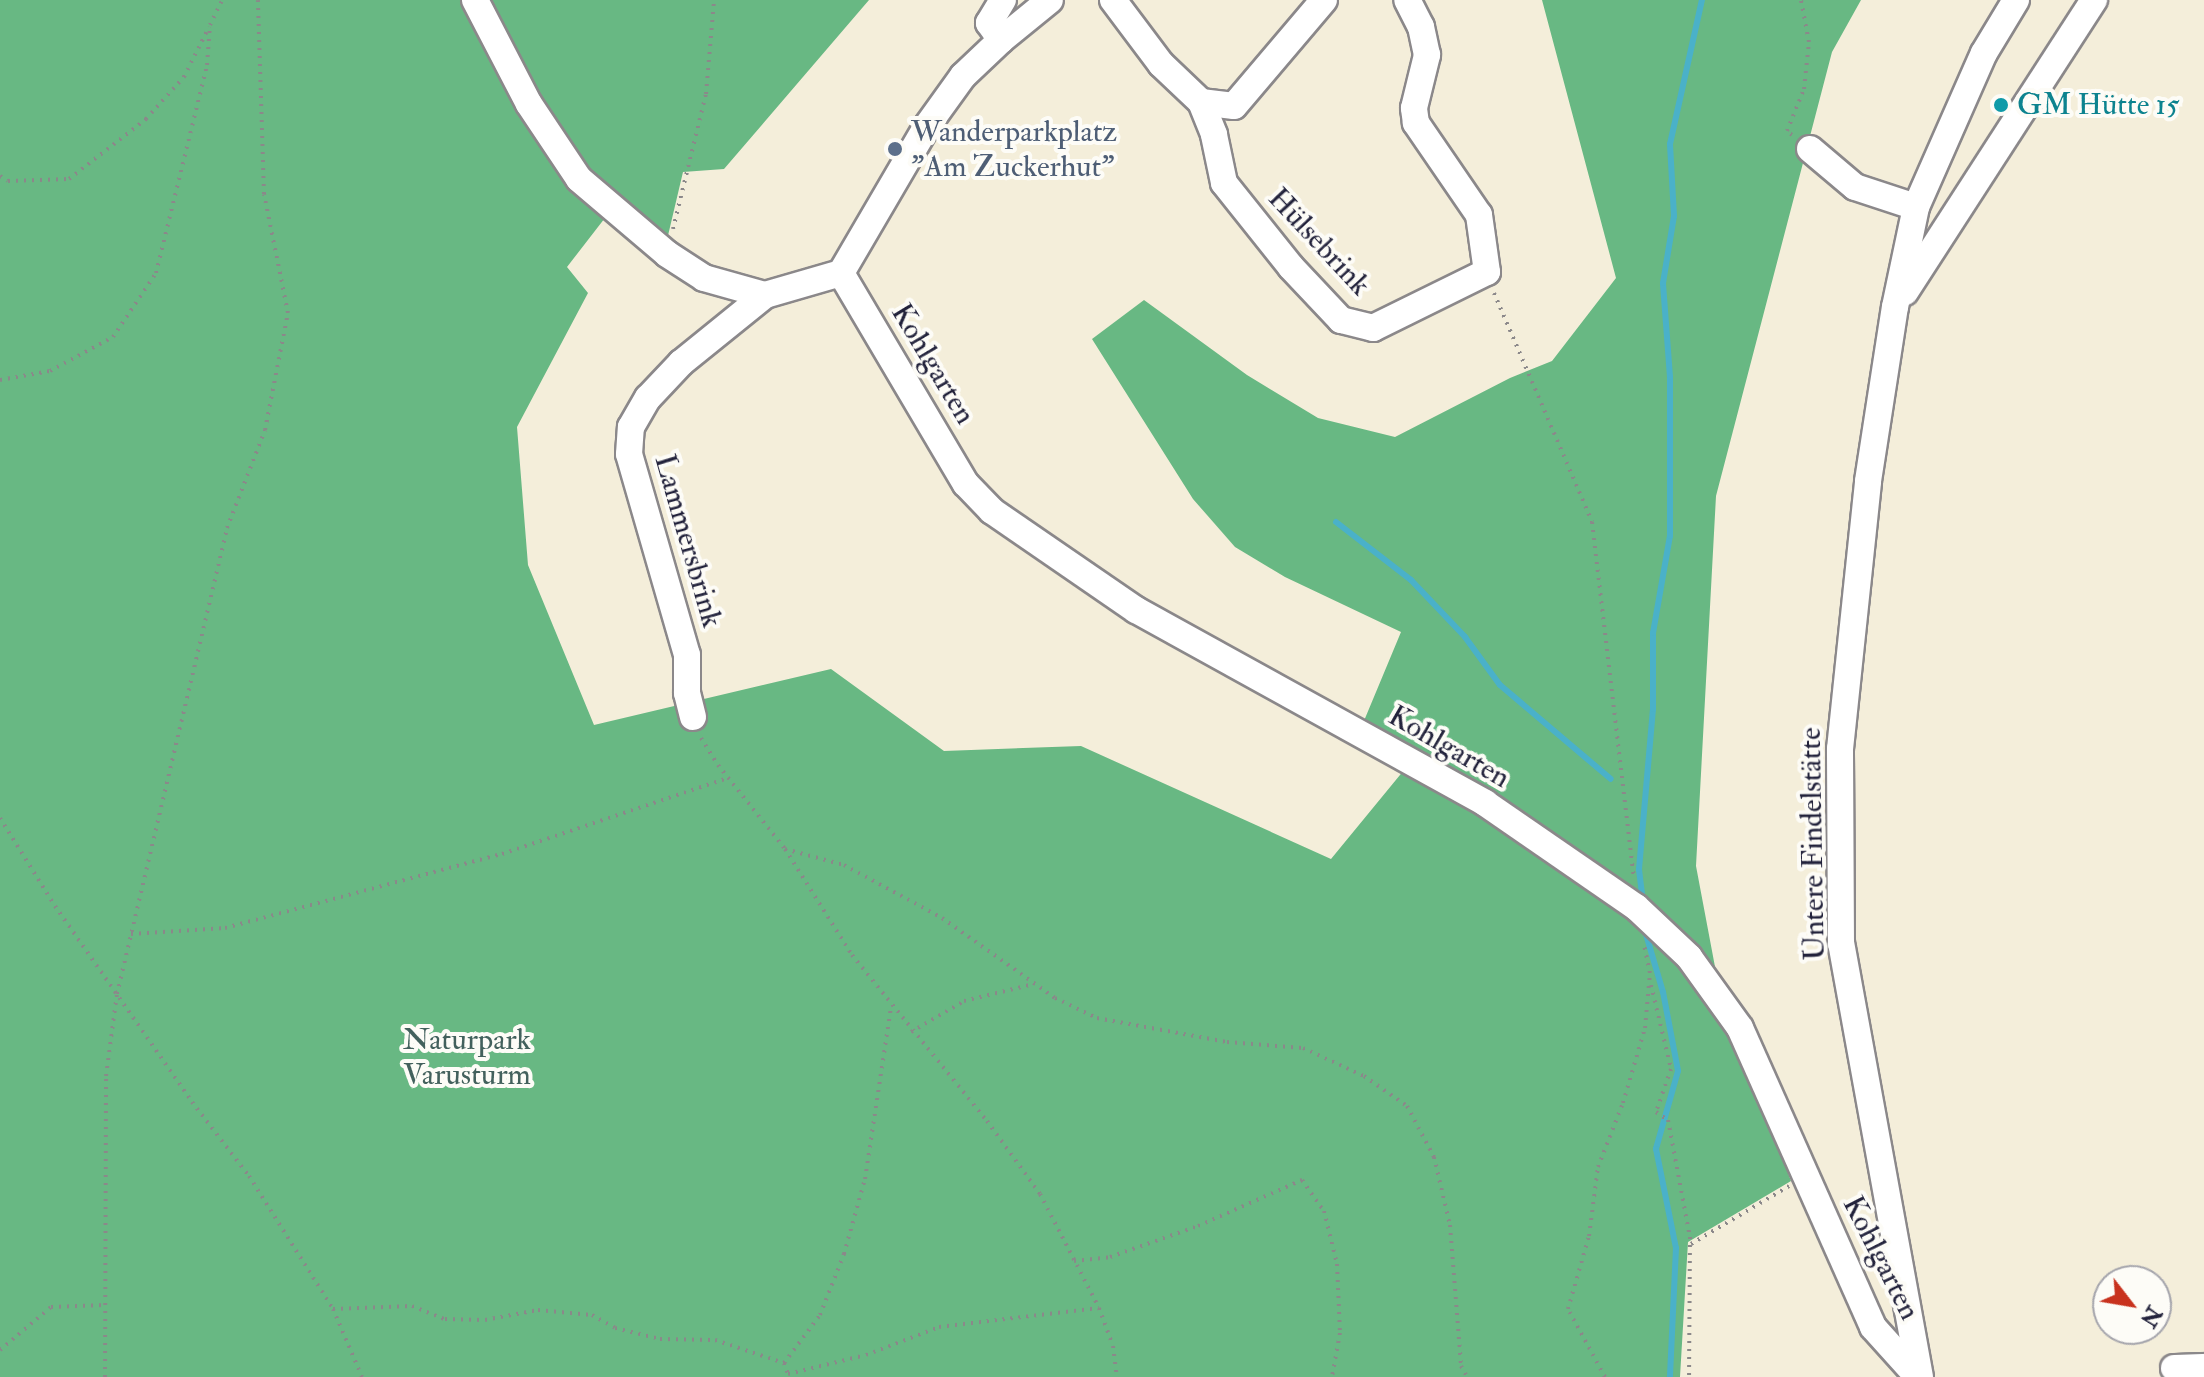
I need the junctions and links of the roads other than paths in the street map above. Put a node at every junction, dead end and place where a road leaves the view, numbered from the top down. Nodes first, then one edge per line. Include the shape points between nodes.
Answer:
1 (475, 0) edge
2 (1003, 0) edge
3 (1050, 0) edge
4 (1113, 0) edge
5 (1324, 0) edge
6 (1407, 0) edge
7 (2016, 0) edge
8 (2094, 0) edge
9 (1001, 40) junction
10 (1201, 102) junction
11 (1810, 149) road end
12 (1916, 207) junction
13 (841, 273) junction
14 (765, 295) junction
15 (1895, 307) junction
16 (693, 717) road end
17 (2204, 1367) edge
18 (2174, 1368) dead end
19 (1919, 1377) edge

1 - 14 street via 529,104 579,179 667,254 704,278
2 - 9 street via 989,23
3 - 9 street
4 - 10 street, Hülsebrink via 1161,64
5 - 10 street via 1234,106
6 - 10 street, Hülsebrink via 1427,55 1414,108 1416,123 1479,215 1487,272 1373,328 1341,320 1224,183
7 - 12 street, Untere Findelstätte via 1984,53
8 - 15 street, Untere Findelstätte
9 - 13 street via 963,76 927,126
11 - 12 street via 1855,187
12 - 15 street, Untere Findelstätte
13 - 14 street
13 - 19 street, Kohlgarten via 966,484 992,511 1136,610 1485,803 1636,907 1689,957 1740,1028 1873,1327
14 - 16 street, Lammersbrink via 681,363 648,398 631,427 629,454 687,655
15 - 19 street, Untere Findelstätte via 1868,481 1840,749 1841,944
17 - 18 street

